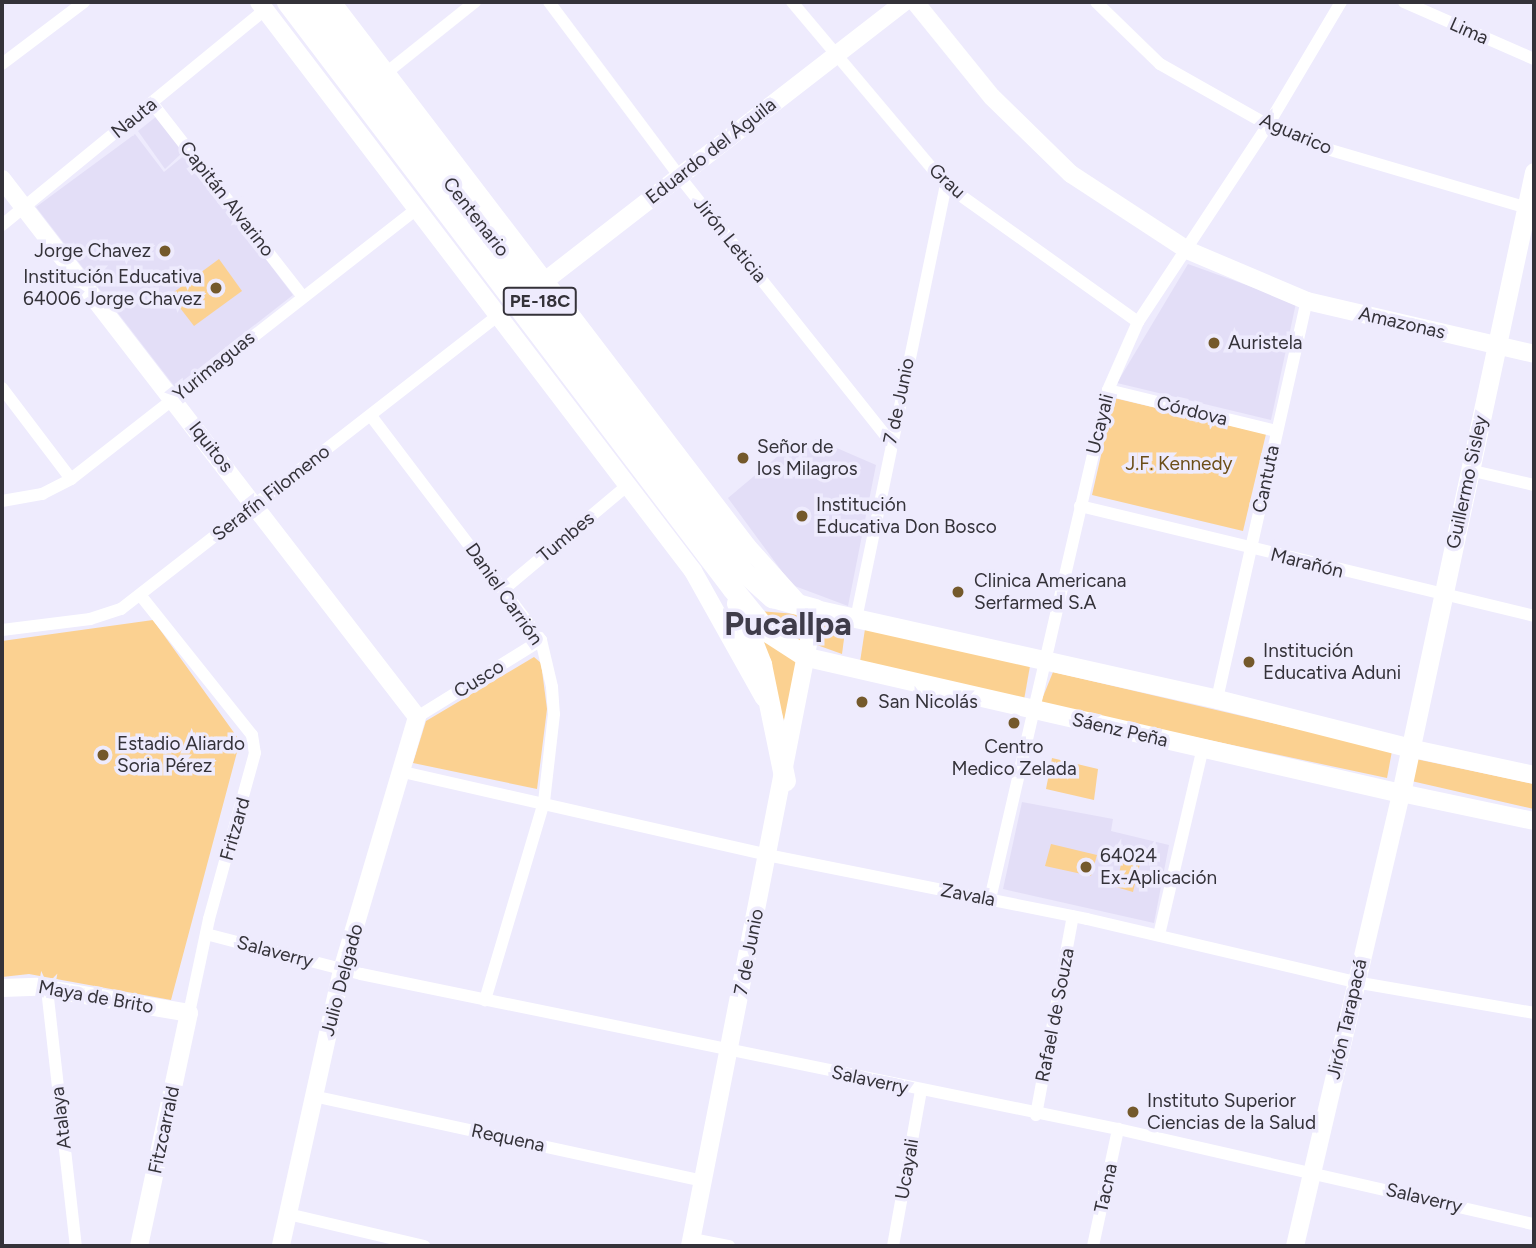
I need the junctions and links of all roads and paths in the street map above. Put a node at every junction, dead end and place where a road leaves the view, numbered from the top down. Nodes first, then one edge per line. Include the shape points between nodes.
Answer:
1 (84, 2) edge
2 (287, 2) edge
3 (310, 2) edge
4 (332, 2) edge
5 (475, 2) edge
6 (549, 2) edge
7 (792, 2) edge
8 (905, 2) edge
9 (915, 2) edge
10 (1096, 2) edge
11 (1341, 2) edge
12 (1404, 2) edge
13 (262, 6) edge
14 (834, 56) junction
15 (1534, 60) edge
16 (2, 64) edge
17 (386, 73) junction
18 (152, 103) junction
19 (1268, 125) junction
20 (1534, 172) edge
21 (679, 176) junction
22 (2, 179) edge
23 (946, 185) junction
24 (1527, 208) junction
25 (24, 209) junction
26 (416, 209) junction
27 (2, 225) edge
28 (1186, 250) junction
29 (532, 291) junction
30 (302, 296) junction
31 (1307, 300) junction
32 (498, 316) junction
33 (1138, 322) junction
34 (1497, 346) junction
35 (1534, 354) edge
36 (2, 388) edge
37 (1108, 390) junction
38 (173, 398) junction
39 (370, 416) junction
40 (1276, 431) junction
41 (891, 442) junction
42 (1469, 470) junction
43 (71, 479) junction
44 (628, 485) junction
45 (1534, 485) edge
46 (2, 501) edge
47 (255, 505) junction
48 (1080, 506) junction
49 (1251, 548) junction
50 (732, 588) junction
51 (504, 589) junction
52 (141, 596) junction
53 (1442, 597) junction
54 (807, 607) junction
55 (1534, 616) edge
56 (856, 619) junction
57 (2, 629) edge
58 (541, 640) junction
59 (807, 657) junction
60 (1045, 662) junction
61 (1217, 699) junction
62 (771, 709) junction
63 (1032, 710) junction
64 (417, 717) junction
65 (1203, 748) junction
66 (1413, 749) junction
67 (403, 772) junction
68 (1534, 775) edge
69 (785, 781) junction
70 (1401, 793) junction
71 (544, 802) junction
72 (1534, 821) edge
73 (767, 855) junction
74 (990, 899) junction
75 (1073, 916) junction
76 (206, 934) junction
77 (1159, 935) junction
78 (342, 970) junction
79 (1355, 982) junction
80 (2, 988) edge
81 (47, 989) junction
82 (485, 1000) junction
83 (189, 1013) junction
84 (1534, 1013) edge
85 (730, 1049) junction
86 (922, 1091) junction
87 (313, 1096) junction
88 (1036, 1115) junction
89 (1118, 1129) junction
90 (1311, 1172) junction
91 (704, 1181) junction
92 (288, 1214) junction
93 (1534, 1224) edge
94 (691, 1242) edge
95 (76, 1246) edge
96 (139, 1246) edge
97 (281, 1246) edge
98 (424, 1246) edge
99 (729, 1246) edge
100 (893, 1246) edge
101 (1093, 1246) edge
102 (1295, 1246) edge

1 - 16 street
2 - 29 highway, Centenario / PE-18C
3 - 29 highway, Centenario / PE-18C
4 - 17 street
5 - 17 street
6 - 21 street, Jirón Leticia
7 - 14 street, Grau
8 - 14 street, Eduardo del Águila
9 - 28 street, Amazonas via 992,97 1071,174
10 - 19 street, Aguarico via 1160,64
11 - 19 street, Ucayali
12 - 15 street, Lima
13 - 18 street, Nauta
13 - 26 street
14 - 21 street, Eduardo del Águila
14 - 23 street, Grau
17 - 29 street
18 - 25 street, Nauta
18 - 30 street, Capitán Alvarino
19 - 24 street, Aguarico via 1327,149
19 - 28 street, Ucayali
20 - 24 main road, Guillermo Sisley
21 - 29 street, Eduardo del Águila
21 - 41 street, Jirón Leticia
22 - 25 street, Iquitos
23 - 33 street, Grau
23 - 41 street, 7 de Junio
24 - 34 main road, Guillermo Sisley
25 - 27 street, Nauta
25 - 38 street, Iquitos
26 - 30 street, Yurimaguas
26 - 32 street
28 - 31 street, Amazonas
28 - 33 street, Ucayali
29 - 32 street, Serafín Filomeno
29 - 50 highway, Centenario / PE-18C
29 - 54 street via 747,546
29 - 54 highway, Centenario / PE-18C via 728,553 772,597
30 - 38 street, Yurimaguas
31 - 34 street, Amazonas
31 - 40 street, Cantuta
32 - 39 street, Serafín Filomeno
32 - 44 street
33 - 37 street, Ucayali
34 - 35 street, Amazonas
34 - 42 main road, Guillermo Sisley
36 - 43 street
37 - 40 street, Córdova
37 - 48 street, Ucayali
38 - 43 street, Yurimaguas
38 - 47 street, Iquitos
39 - 47 street, Serafín Filomeno
39 - 51 street, Daniel Carrión
40 - 49 street, Cantuta
41 - 56 street, 7 de Junio
42 - 45 street
42 - 53 main road, Guillermo Sisley
43 - 46 street, Yurimaguas via 42,494
44 - 51 street, Tumbes
44 - 62 street via 693,571
47 - 52 street, Serafín Filomeno
47 - 64 street, Iquitos
48 - 49 street, Marañón
48 - 60 street, Ucayali
49 - 53 street, Marañón
49 - 61 street, Cantuta
50 - 59 highway, Sáenz Peña / PE-18C via 768,632
50 - 62 highway via 761,664
51 - 58 street, Daniel Carrión
52 - 57 street, Serafín Filomeno via 108,615
52 - 76 street, Fritzard via 252,735 251,773
53 - 55 street, Marañón
53 - 66 main road, Guillermo Sisley
54 - 56 main road
54 - 59 street, 7 de Junio
56 - 60 main road
58 - 64 street, Cusco
58 - 71 street, Daniel Carrión via 554,714
59 - 63 main road, Sáenz Peña
59 - 69 street, 7 de Junio
60 - 61 main road
60 - 63 street, Ucayali
61 - 66 main road
62 - 69 highway
63 - 65 main road, Sáenz Peña
63 - 74 street, Ucayali
64 - 67 street, Julio Delgado
65 - 70 main road, Sáenz Peña
65 - 77 street
66 - 68 street
66 - 70 main road, Guillermo Sisley
67 - 71 street, Zavala
67 - 78 street, Julio Delgado
69 - 73 street, 7 de Junio
70 - 72 street, Sáenz Peña
70 - 79 street, Jirón Tarapacá
71 - 73 street, Zavala
71 - 82 street, Daniel Carrión
73 - 74 street, Zavala
73 - 85 street, 7 de Junio
74 - 75 street, Zavala
75 - 77 street, Zavala
75 - 88 street, Rafael de Souza
76 - 78 street, Salaverry
76 - 83 street, Fritzard
77 - 79 street, Zavala
78 - 82 street, Salaverry
78 - 87 street, Julio Delgado
79 - 84 street, Zavala
79 - 90 street, Jirón Tarapacá
80 - 81 street, Maya de Brito
81 - 83 street, Maya de Brito
81 - 95 street, Atalaya
82 - 85 street, Salaverry
83 - 96 street, Fitzcarrald
85 - 86 street, Salaverry
85 - 91 street, 7 de Junio
86 - 88 street, Salaverry
86 - 100 street, Ucayali
87 - 91 street, Requena
87 - 92 street, Julio Delgado
88 - 89 street, Salaverry
89 - 90 street, Salaverry
89 - 101 street, Tacna
90 - 93 street, Salaverry
90 - 102 street, Jirón Tarapacá
91 - 94 street, 7 de Junio
92 - 97 street, Julio Delgado
92 - 98 street
94 - 99 street

